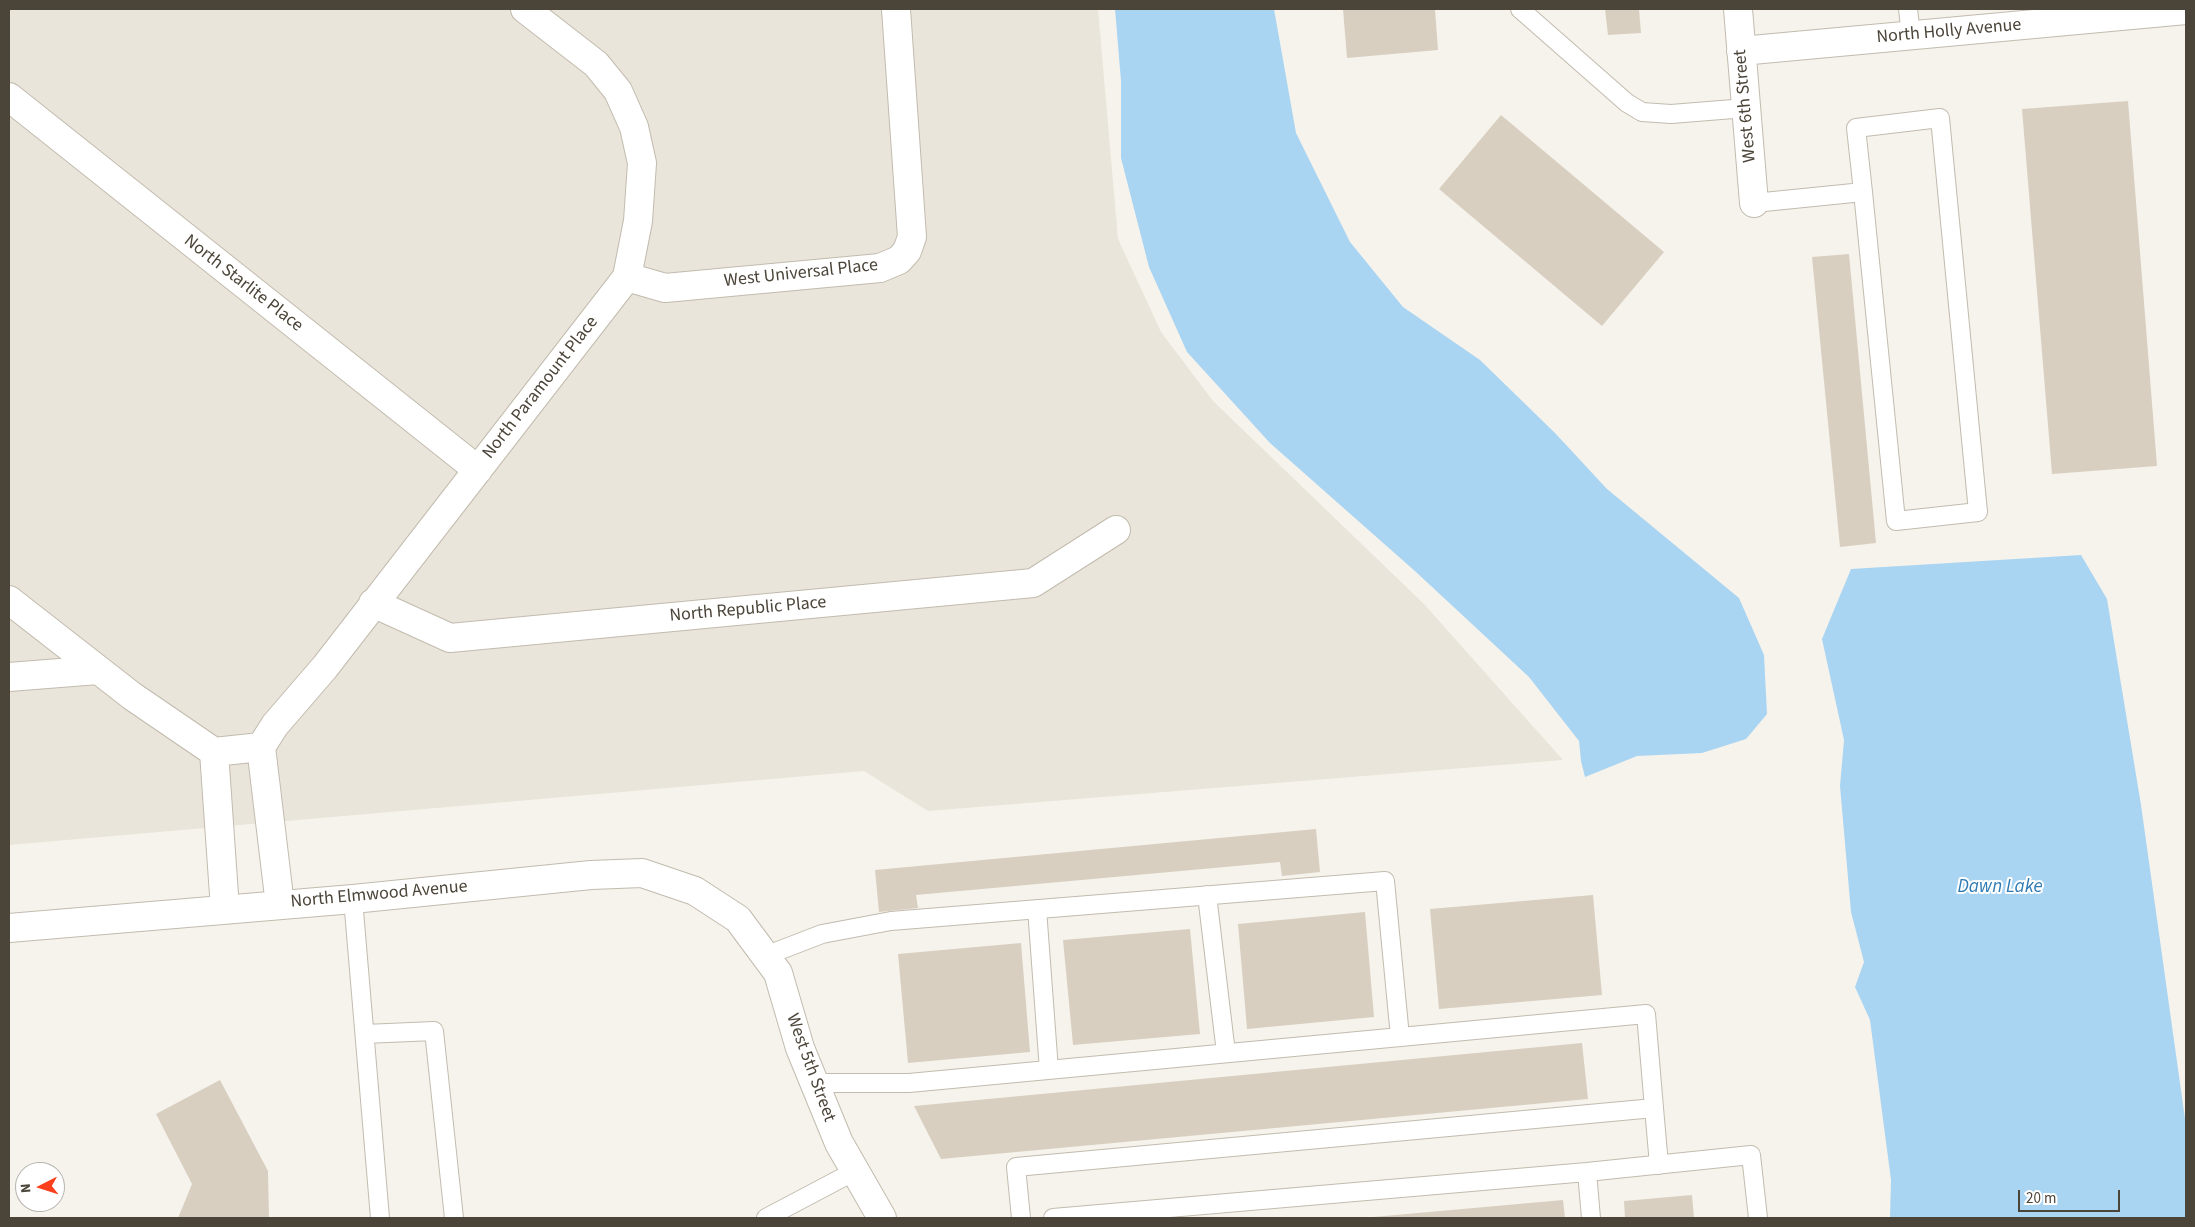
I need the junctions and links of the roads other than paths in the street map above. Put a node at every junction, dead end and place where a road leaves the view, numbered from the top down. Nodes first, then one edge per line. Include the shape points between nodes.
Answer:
1 (526, 9) edge
2 (896, 9) edge
3 (1520, 9) edge
4 (1738, 9) edge
5 (1908, 9) edge
6 (2186, 10) edge
7 (1911, 35) junction
8 (1741, 51) junction
9 (9, 97) edge
10 (1746, 108) junction
11 (1863, 192) junction
12 (1754, 203) joint
13 (627, 277) junction
14 (478, 470) junction
15 (1116, 530) dead end
16 (9, 600) edge
17 (373, 603) junction
18 (98, 670) junction
19 (9, 677) edge
20 (261, 747) junction
21 (214, 752) junction
22 (1207, 895) junction
23 (353, 898) junction
24 (280, 904) junction
25 (224, 909) junction
26 (1037, 910) junction
27 (738, 919) joint
28 (9, 928) edge
29 (765, 956) junction
30 (365, 1034) junction
31 (1400, 1037) junction
32 (1226, 1053) junction
33 (1049, 1070) junction
34 (814, 1083) junction
35 (1654, 1108) junction
36 (1660, 1165) junction
37 (855, 1171) junction
38 (1587, 1172) junction
39 (380, 1218) edge
40 (454, 1218) edge
41 (766, 1218) edge
42 (882, 1218) edge
43 (1021, 1218) edge
44 (1053, 1218) edge
45 (1591, 1218) edge
46 (1758, 1218) edge

1 - 13 street, North Paramount Place via 596,64 618,91 634,127 642,163 638,220
2 - 13 street, West Universal Place via 912,237 907,251 899,260 880,268 665,288
3 - 10 lane via 1627,103 1642,112 1671,114
4 - 8 street, West 6th Street
5 - 7 lane
6 - 7 street, North Holly Avenue
7 - 8 street, North Holly Avenue
8 - 10 street, West 6th Street
9 - 14 street, North Starlite Place
10 - 12 street, West 6th Street
11 - 11 lane via 1896,521 1978,512 1940,118 1856,128
11 - 12 lane
13 - 14 street, North Paramount Place
14 - 17 street, North Paramount Place
15 - 17 street, North Republic Place via 1033,583 450,638
16 - 18 street
17 - 20 street, North Paramount Place
18 - 19 street
18 - 21 street
20 - 21 street
20 - 24 street
21 - 25 street
22 - 26 lane
22 - 31 lane via 1385,881
22 - 32 lane
23 - 24 street, North Elmwood Avenue
23 - 27 street, North Elmwood Avenue via 642,873 695,891
23 - 30 lane
24 - 25 street, North Elmwood Avenue
25 - 28 street, North Elmwood Avenue
26 - 29 lane via 891,921 822,934
26 - 33 lane
27 - 29 street, West 5th Street
29 - 34 street, West 5th Street via 778,972 800,1048
30 - 39 lane
30 - 40 lane via 434,1030
31 - 32 lane
31 - 35 lane via 1646,1014
32 - 33 lane
33 - 34 lane via 909,1083
34 - 37 street, West 5th Street via 838,1143
35 - 36 lane
35 - 43 lane via 1016,1167
36 - 38 lane
36 - 46 lane via 1751,1155
37 - 41 lane
37 - 42 street, West 5th Street
38 - 44 lane
38 - 45 lane

